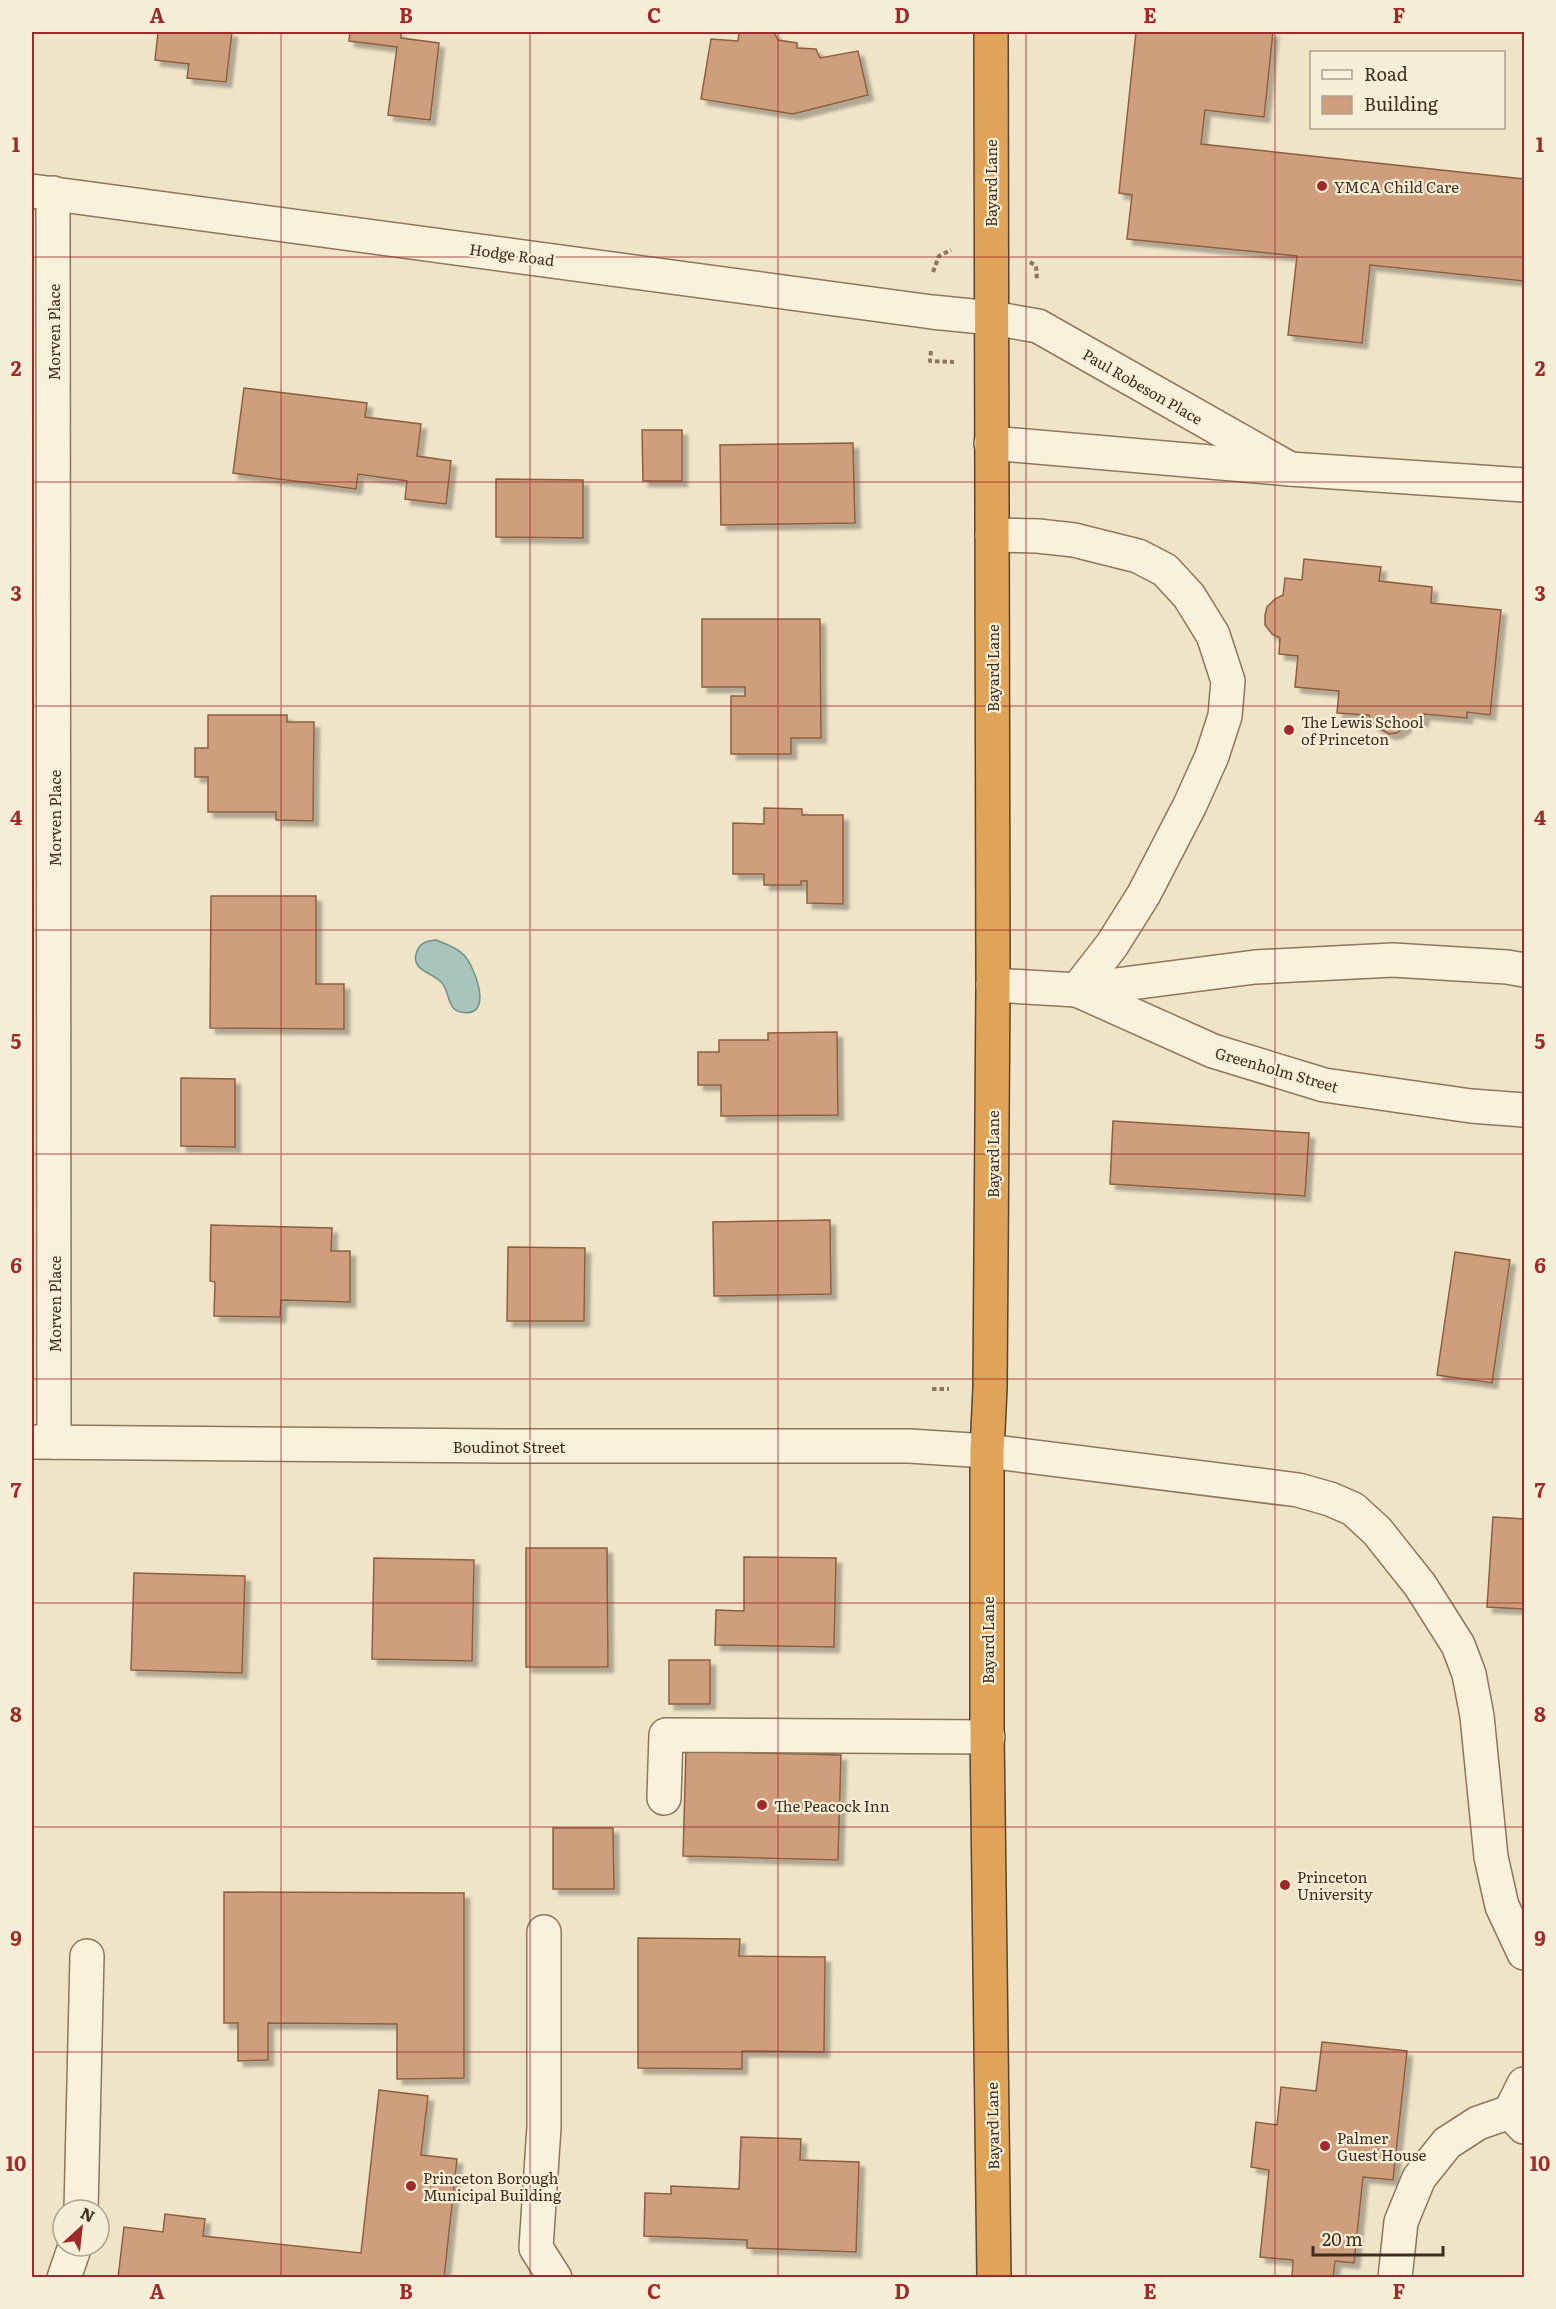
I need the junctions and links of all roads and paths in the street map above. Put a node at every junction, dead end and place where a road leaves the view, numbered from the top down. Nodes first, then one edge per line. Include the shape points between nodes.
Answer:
1 (991, 32) edge
2 (42, 192) edge
3 (951, 250) dead end
4 (933, 272) dead end
5 (992, 318) junction
6 (932, 341) dead end
7 (954, 362) dead end
8 (991, 443) junction
9 (1290, 470) junction
10 (1524, 485) edge
11 (992, 535) junction
12 (1524, 970) edge
13 (993, 985) junction
14 (1077, 990) junction
15 (1524, 1110) edge
16 (953, 1388) dead end
17 (932, 1389) dead end
18 (43, 1442) edge
19 (987, 1451) junction
20 (988, 1737) junction
21 (664, 1798) dead end
22 (544, 1932) dead end
23 (1524, 1953) edge
24 (87, 1956) dead end
25 (1520, 2108) edge
26 (81, 2198) edge
27 (71, 2258) edge
28 (64, 2277) edge
29 (555, 2277) edge
30 (994, 2277) edge
31 (1395, 2277) edge

1 - 5 highway, Bayard Lane
2 - 5 street, Hodge Road
2 - 18 street, Morven Place
3 - 4 path via 939,256
5 - 8 highway, Bayard Lane
5 - 9 street, Paul Robeson Place via 1038,326
6 - 7 path via 930,361
8 - 9 street, Paul Robeson Place
8 - 11 highway, Bayard Lane
9 - 10 street, Paul Robeson Place
11 - 13 highway, Bayard Lane
11 - 14 street via 1074,540 1138,556 1165,570 1189,597 1213,635 1228,681 1225,716 1190,806 1144,894
12 - 14 street, Greenholm Street via 1393,960 1255,967
13 - 14 street, Greenholm Street
13 - 19 highway, Bayard Lane
14 - 15 street, Greenholm Street via 1213,1051 1324,1085
16 - 17 path
18 - 19 street, Boudinot Street via 909,1446
19 - 20 highway, Bayard Lane
19 - 23 street, Boudinot Street via 1298,1490 1353,1509 1377,1531 1420,1585 1458,1646 1469,1674 1491,1857 1502,1906
20 - 21 street via 666,1735
20 - 30 highway, Bayard Lane
22 - 29 street via 544,2127 536,2248
24 - 26 street
25 - 31 street via 1478,2122 1447,2143 1419,2178 1401,2222
27 - 28 street

